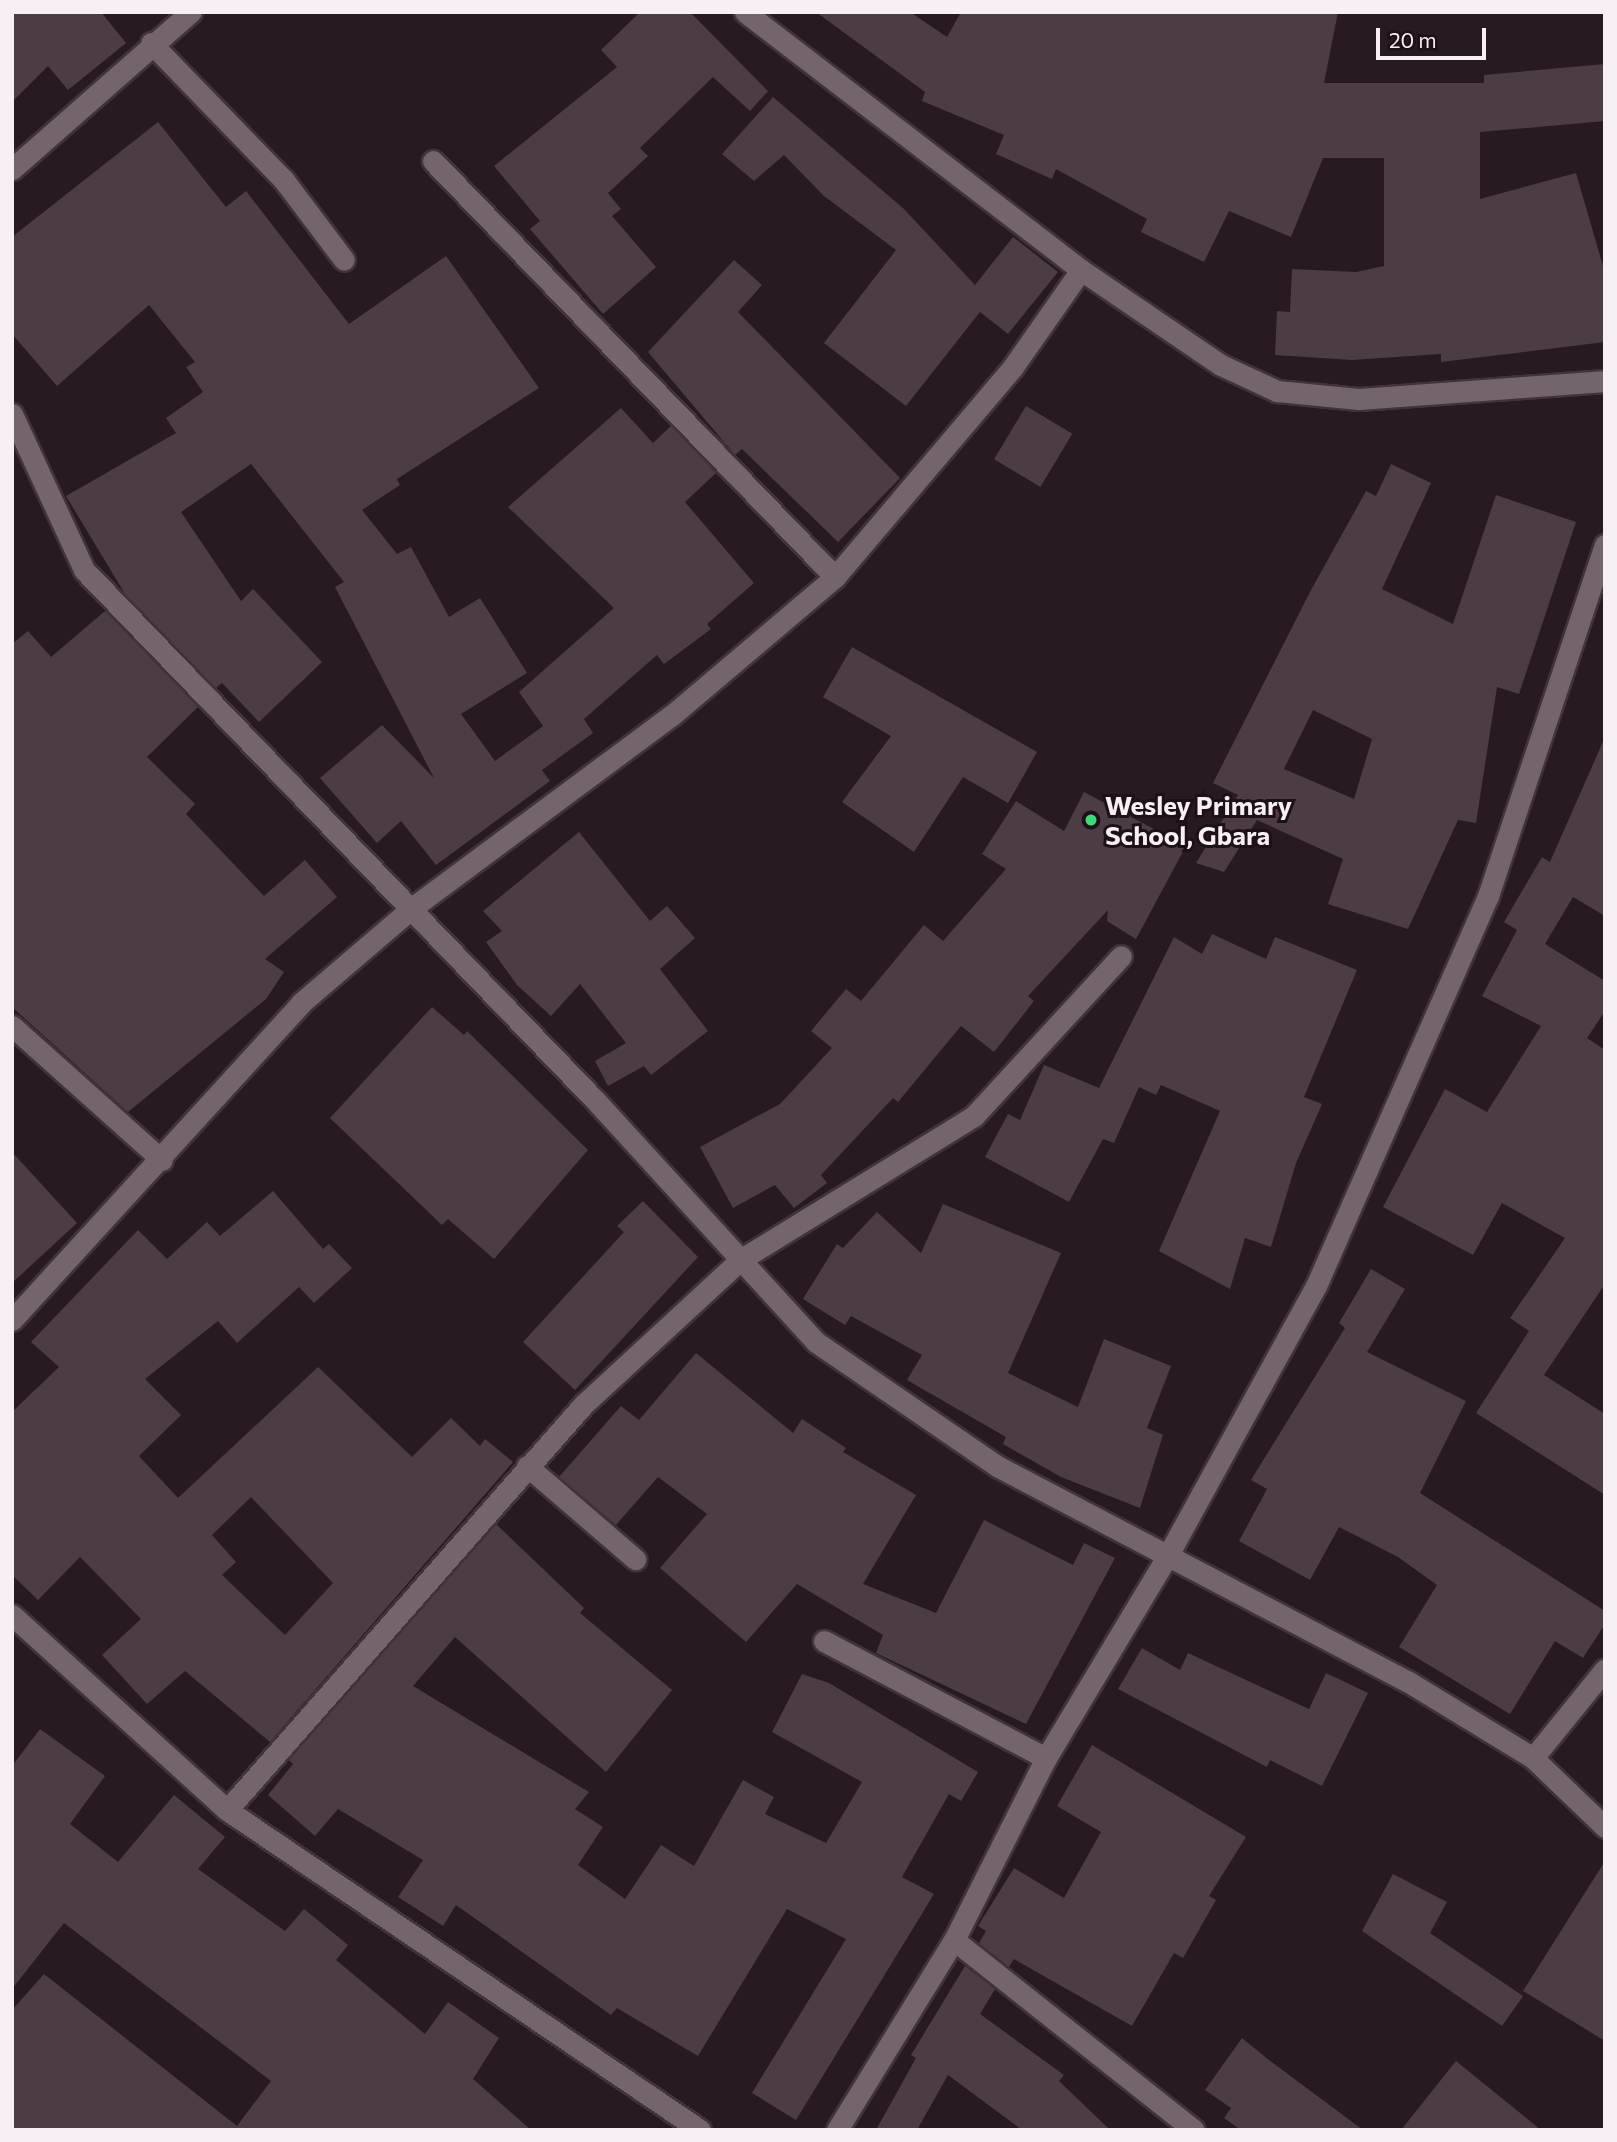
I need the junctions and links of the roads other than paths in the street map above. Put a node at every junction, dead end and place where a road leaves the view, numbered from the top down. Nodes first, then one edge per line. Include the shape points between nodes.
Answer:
1 (191, 12) edge
2 (745, 12) edge
3 (151, 43) junction
4 (433, 161) dead end
5 (12, 169) edge
6 (344, 260) dead end
7 (1081, 270) junction
8 (1605, 381) edge
9 (12, 414) edge
10 (1605, 545) edge
11 (835, 577) junction
12 (412, 908) junction
13 (1121, 956) dead end
14 (12, 1026) edge
15 (162, 1160) junction
16 (740, 1260) junction
17 (12, 1321) edge
18 (527, 1466) junction
19 (1168, 1555) junction
20 (635, 1559) dead end
21 (12, 1615) edge
22 (824, 1641) dead end
23 (1605, 1669) edge
24 (1046, 1758) junction
25 (1533, 1758) junction
26 (227, 1810) junction
27 (1605, 1827) edge
28 (954, 1940) junction
29 (700, 2130) edge
30 (837, 2130) edge
31 (1194, 2130) edge

1 - 3 street
2 - 7 street
3 - 5 street
3 - 6 street via 283,179
4 - 11 street
7 - 8 street via 1221,365 1278,391 1359,398
7 - 11 street via 1013,367
9 - 12 street via 84,570
10 - 19 street via 1488,896 1315,1286
11 - 12 street via 671,716
12 - 15 street via 301,1003
12 - 16 street
13 - 16 street via 974,1116
14 - 15 street
15 - 17 street
16 - 18 street
16 - 19 street via 816,1342 975,1451
18 - 20 street
18 - 26 street
19 - 24 street
19 - 25 street via 1407,1681
21 - 26 street
22 - 24 street
23 - 25 street
24 - 28 street
25 - 27 street
26 - 29 street
28 - 30 street
28 - 31 street

